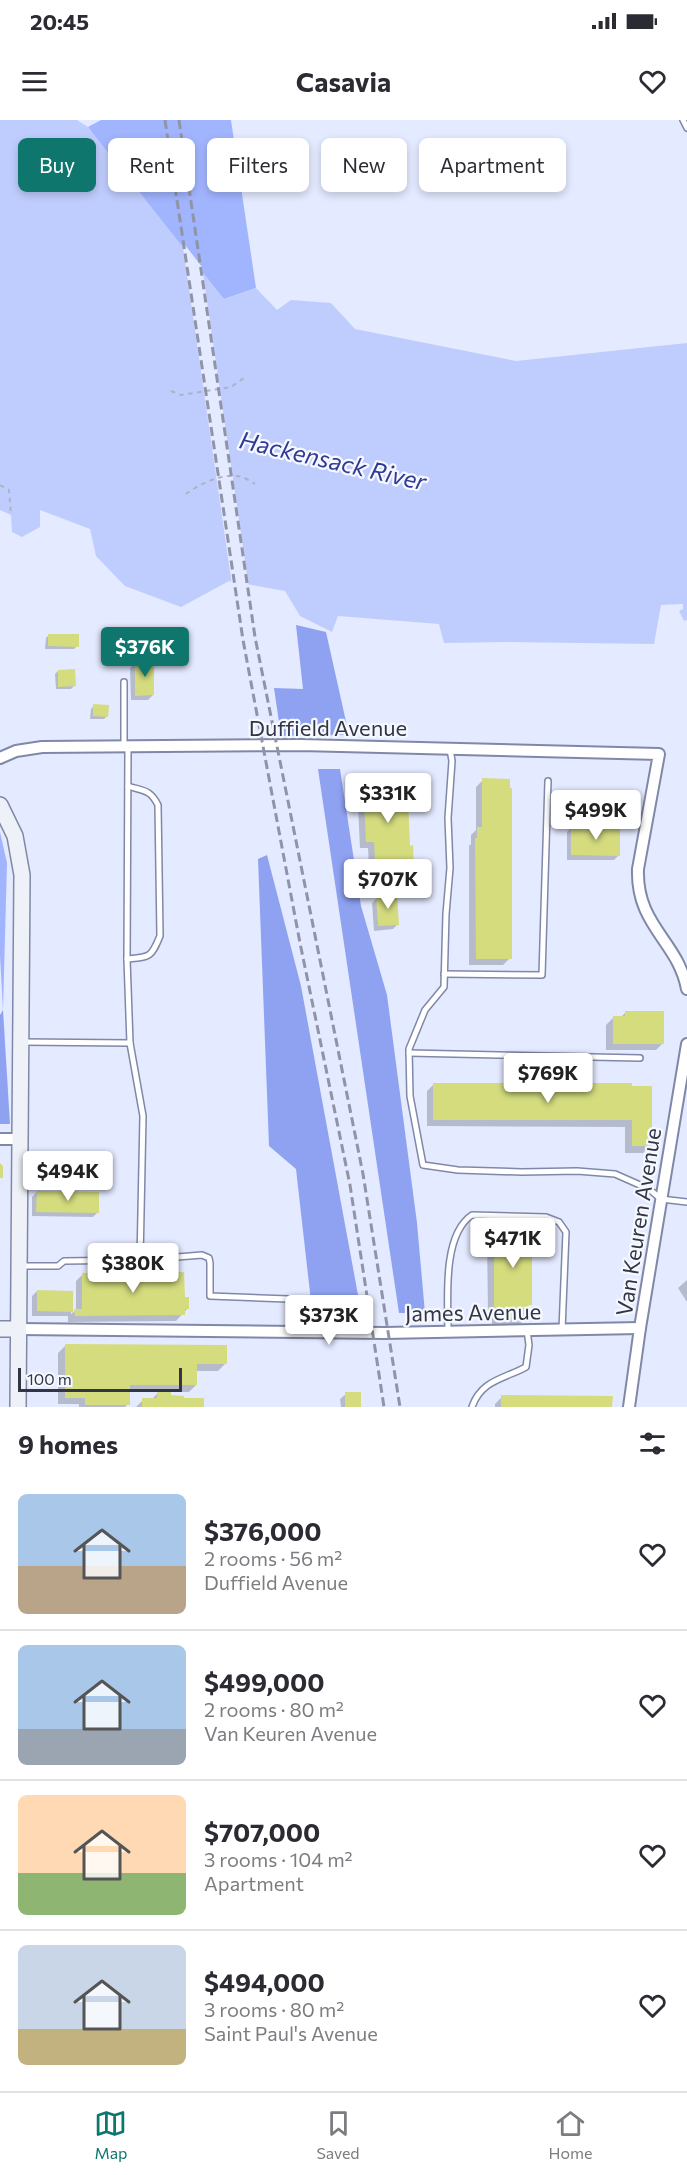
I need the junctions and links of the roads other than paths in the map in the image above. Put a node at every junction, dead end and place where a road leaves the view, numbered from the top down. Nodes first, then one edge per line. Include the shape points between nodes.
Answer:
1 (683, 120) edge
2 (687, 128) edge
3 (124, 682) dead end
4 (450, 747) junction
5 (126, 748) junction
6 (0, 758) edge
7 (548, 781) dead end
8 (128, 786) junction
9 (0, 805) edge
10 (127, 959) junction
11 (444, 974) junction
12 (687, 989) edge
13 (20, 1042) junction
14 (130, 1043) junction
15 (687, 1044) edge
16 (409, 1053) junction
17 (640, 1058) dead end
18 (0, 1139) edge
19 (18, 1139) junction
20 (662, 1199) junction
21 (687, 1202) edge
22 (140, 1260) junction
23 (19, 1266) junction
24 (640, 1328) junction
25 (0, 1329) edge
26 (18, 1329) junction
27 (527, 1330) junction
28 (562, 1330) junction
29 (298, 1331) junction
30 (448, 1332) junction
31 (18, 1407) edge
32 (472, 1407) edge
33 (629, 1407) edge

1 - 2 lane
3 - 5 lane
4 - 5 street, Duffield Avenue
4 - 11 lane via 450,868
4 - 12 street, Duffield Avenue via 658,753 638,886 649,920 678,963
5 - 6 street, Duffield Avenue via 33,747
5 - 8 lane
7 - 11 lane via 542,975
8 - 10 lane
8 - 10 lane via 149,792 158,805 160,936 148,957
9 - 13 street via 12,827 21,865
10 - 14 lane
11 - 16 lane via 444,987 425,1010
13 - 14 lane
13 - 19 street
14 - 22 lane via 143,1116
15 - 20 street, Van Keuren Avenue
16 - 17 lane
16 - 20 lane via 410,1096 423,1165 458,1170 615,1174
18 - 19 street
19 - 23 street
20 - 21 lane
20 - 24 street, Van Keuren Avenue
22 - 23 lane
22 - 29 lane via 202,1255 209,1258 210,1296 288,1299 294,1304
23 - 26 street
24 - 28 street, James Avenue
24 - 33 street, Van Keuren Avenue
25 - 26 street
26 - 29 street, James Avenue
26 - 31 street
27 - 28 street, James Avenue
27 - 30 street, James Avenue
27 - 32 lane via 526,1367 480,1390
28 - 30 lane via 566,1232 559,1222 546,1217 472,1215 462,1222 449,1259
29 - 30 street, James Avenue

